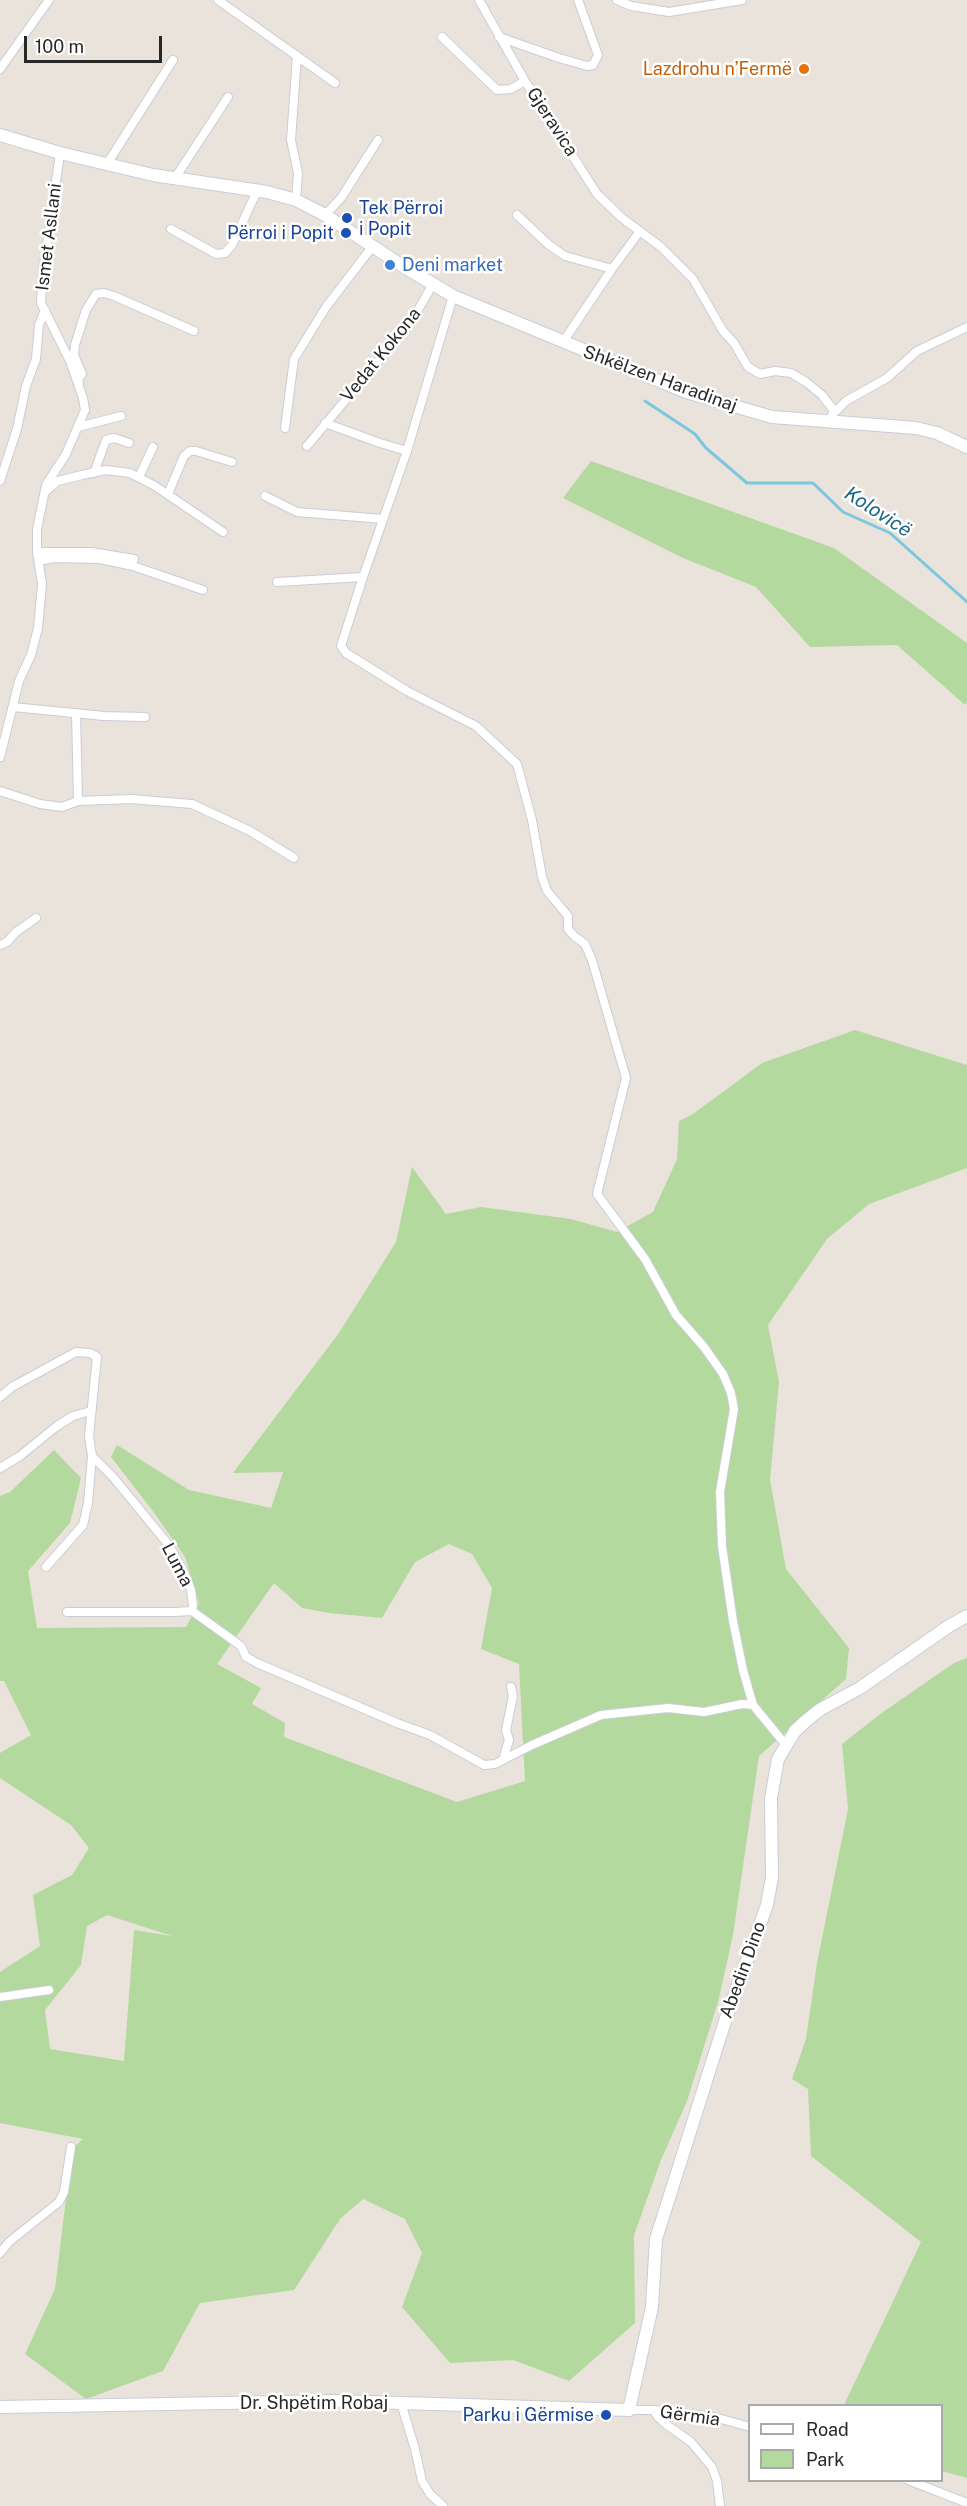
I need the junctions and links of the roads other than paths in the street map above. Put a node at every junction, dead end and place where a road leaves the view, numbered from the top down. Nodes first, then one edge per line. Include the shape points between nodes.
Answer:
1 (49, 0) edge
2 (218, 0) edge
3 (479, 0) edge
4 (578, 0) edge
5 (617, 0) edge
6 (742, 0) edge
7 (442, 37) dead end
8 (499, 37) junction
9 (297, 56) junction
10 (173, 60) dead end
11 (0, 69) edge
12 (525, 81) junction
13 (335, 83) dead end
14 (228, 97) dead end
15 (0, 135) edge
16 (378, 140) dead end
17 (60, 153) junction
18 (107, 164) junction
19 (175, 178) junction
20 (257, 191) junction
21 (296, 200) junction
22 (325, 215) junction
23 (517, 216) dead end
24 (171, 229) dead end
25 (640, 231) junction
26 (372, 247) junction
27 (612, 269) junction
28 (433, 284) junction
29 (453, 296) junction
30 (45, 310) junction
31 (967, 327) edge
32 (194, 331) dead end
33 (563, 342) junction
34 (79, 385) junction
35 (835, 412) junction
36 (121, 416) dead end
37 (825, 422) junction
38 (325, 423) junction
39 (78, 428) junction
40 (285, 428) dead end
41 (129, 443) dead end
42 (307, 446) dead end
43 (153, 447) dead end
44 (967, 447) edge
45 (407, 451) junction
46 (232, 462) dead end
47 (94, 472) junction
48 (138, 477) junction
49 (0, 481) edge
50 (45, 492) junction
51 (168, 494) junction
52 (265, 496) dead end
53 (383, 519) junction
54 (223, 532) dead end
55 (38, 557) junction
56 (134, 559) dead end
57 (363, 577) junction
58 (277, 582) dead end
59 (202, 590) dead end
60 (13, 707) junction
61 (76, 713) junction
62 (145, 717) dead end
63 (0, 757) edge
64 (0, 791) edge
65 (78, 801) junction
66 (294, 858) dead end
67 (36, 918) dead end
68 (0, 945) edge
69 (0, 1397) edge
70 (92, 1411) junction
71 (92, 1456) junction
72 (0, 1467) edge
73 (46, 1567) dead end
74 (192, 1611) junction
75 (67, 1612) dead end
76 (967, 1616) edge
77 (511, 1687) dead end
78 (753, 1705) junction
79 (785, 1744) junction
80 (503, 1760) junction
81 (49, 1990) dead end
82 (0, 1996) edge
83 (71, 2147) dead end
84 (0, 2253) edge
85 (401, 2403) junction
86 (0, 2407) edge
87 (629, 2410) junction
88 (654, 2410) junction
89 (748, 2426) edge
90 (911, 2482) edge
91 (967, 2504) edge
92 (442, 2506) edge
93 (720, 2506) edge

1 - 11 street
2 - 9 street
3 - 8 street, Gjeravica
4 - 8 street via 598,55 593,65
5 - 6 street via 669,12
7 - 12 street via 497,90 511,89
8 - 12 street, Gjeravica
9 - 13 street
9 - 21 street via 291,140 298,173
10 - 18 street
12 - 25 street, Gjeravica via 597,194
14 - 19 street
15 - 17 street, Shkëlzen Haradinaj
16 - 22 street
17 - 18 street, Shkëlzen Haradinaj
17 - 30 street, Ismet Asllani via 43,272 41,303
18 - 19 street, Shkëlzen Haradinaj
19 - 20 street, Shkëlzen Haradinaj
20 - 21 street, Shkëlzen Haradinaj
20 - 24 street via 225,253 216,254
21 - 22 street, Shkëlzen Haradinaj
22 - 26 street, Shkëlzen Haradinaj
23 - 27 street via 565,256
25 - 27 street
25 - 35 street, Gjeravica via 693,279 748,367 760,374 791,373 822,395
26 - 28 street, Shkëlzen Haradinaj
26 - 40 street via 326,307 294,359
27 - 33 street
28 - 29 street, Shkëlzen Haradinaj
28 - 38 street, Vedat Kokona via 411,322
29 - 33 street, Shkëlzen Haradinaj
29 - 45 street
30 - 34 street, Ismet Asllani
30 - 49 street via 39,325 36,359
31 - 35 street via 917,351 887,378 846,400
32 - 34 street, Ismet Asllani via 114,296 96,294 86,310 75,345 74,355 82,374
33 - 37 street, Shkëlzen Haradinaj via 686,392 741,409 772,417
34 - 39 street, Ismet Asllani via 85,410
35 - 37 street
36 - 39 street
37 - 44 street, Shkëlzen Haradinaj via 916,428
38 - 42 street, Vedat Kokona
38 - 45 street, Vedat Kokona
39 - 50 street, Ismet Asllani
41 - 47 street via 114,438 106,440
43 - 48 street
45 - 53 street
46 - 51 street via 189,451
47 - 48 street via 106,470
47 - 50 street via 58,481
48 - 51 street
50 - 55 street, Ismet Asllani via 37,529
51 - 54 street
52 - 53 street via 297,512
53 - 57 street
55 - 56 street via 91,552
55 - 59 street via 99,559 133,566
55 - 60 street, Ismet Asllani via 42,572 38,628
57 - 58 street
57 - 78 street via 343,638 343,650 407,691 476,726 517,764 547,891 568,916 568,929 585,944 592,960 626,1078 597,1194 645,1260 676,1315 705,1347 731,1393 734,1409 720,1492 722,1546 733,1622
60 - 61 street
60 - 63 street, Ismet Asllani
61 - 62 street
61 - 65 street
64 - 65 street via 62,807
65 - 66 street via 192,804 250,831
67 - 68 street
69 - 70 street via 76,1352 90,1353 97,1357
70 - 71 street
70 - 72 street via 57,1426
71 - 73 street via 83,1525
71 - 74 street, Luma via 168,1544 191,1590
74 - 75 street, Luma
74 - 80 street via 241,1646 246,1657 257,1663 430,1735 484,1765
76 - 79 street, Abedin Dino via 821,1710
77 - 80 street
78 - 79 street
78 - 80 street via 704,1712 668,1708 601,1715
79 - 87 street, Abedin Dino via 772,1779 772,1877 767,1905 727,2015 656,2239 652,2307
81 - 82 street
83 - 84 street via 64,2192 58,2202
85 - 86 street, Dr. Shpëtim Robaj
85 - 87 street, Dr. Shpëtim Robaj
85 - 92 street via 422,2481
87 - 88 street, Gërmia
88 - 89 street, Gërmia via 714,2417
88 - 93 street via 692,2442 712,2467
90 - 91 street

